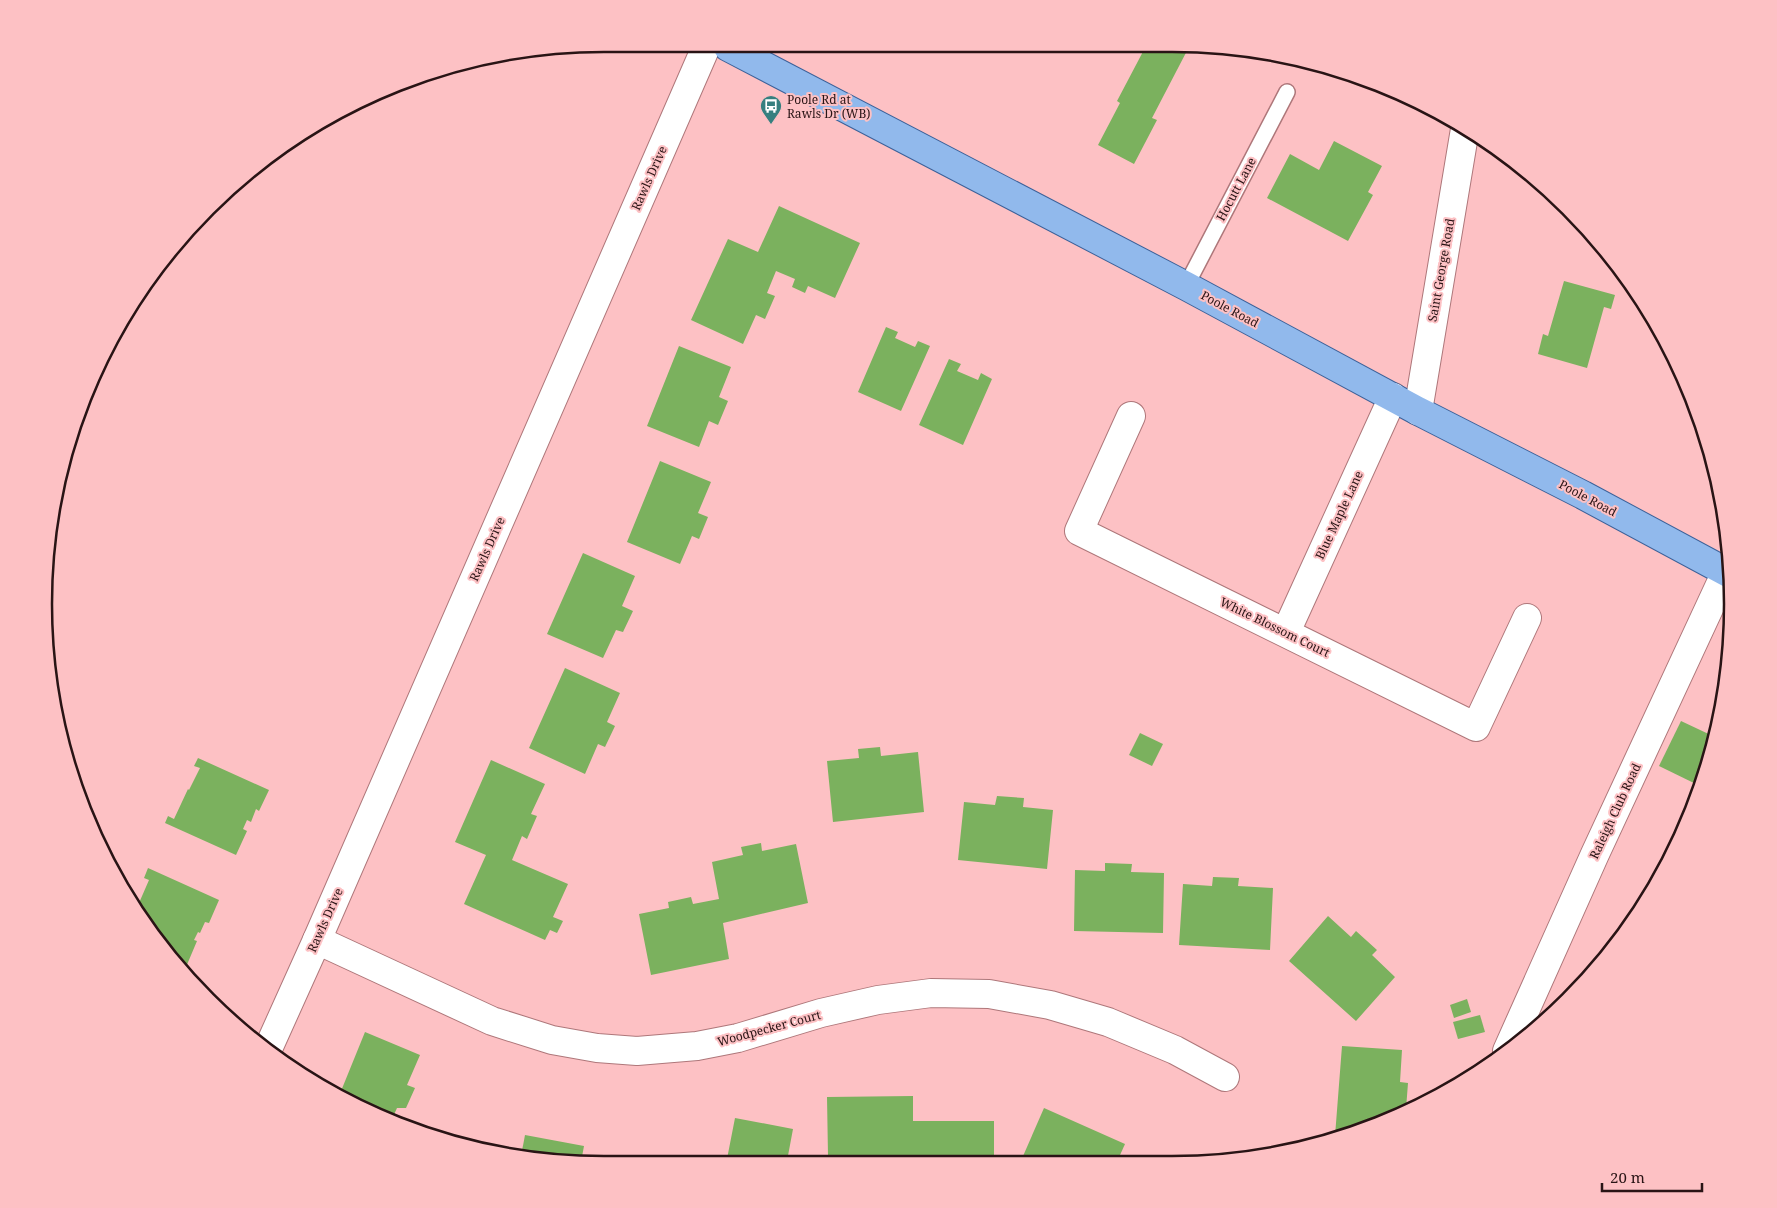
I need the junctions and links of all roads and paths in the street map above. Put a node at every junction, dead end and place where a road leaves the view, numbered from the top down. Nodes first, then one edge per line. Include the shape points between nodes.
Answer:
1 (704, 52) edge
2 (738, 52) edge
3 (1287, 92) dead end
4 (1464, 135) edge
5 (1186, 286) junction
6 (1393, 397) junction
7 (1418, 411) junction
8 (1131, 416) dead end
9 (1723, 570) edge
10 (1723, 583) edge
11 (1527, 618) dead end
12 (1286, 632) junction
13 (316, 940) junction
14 (1512, 1039) edge
15 (270, 1043) edge
16 (1226, 1077) dead end

1 - 13 street, Rawls Drive
2 - 5 main road, Poole Road
3 - 5 lane, Hocutt Lane
4 - 7 street, Saint George Road
5 - 6 main road, Poole Road
6 - 7 main road, Poole Road
6 - 12 street, Blue Maple Lane
7 - 9 main road, Poole Road
8 - 12 street, White Blossom Court via 1078,531
10 - 14 street, Raleigh Club Road via 1594,854
11 - 12 street, White Blossom Court via 1476,727
13 - 15 street, Rawls Drive
13 - 16 street, Woodpecker Court via 492,1021 552,1040 597,1048 637,1051 696,1046 738,1038 878,1000 932,993 989,994 1108,1022 1175,1050

